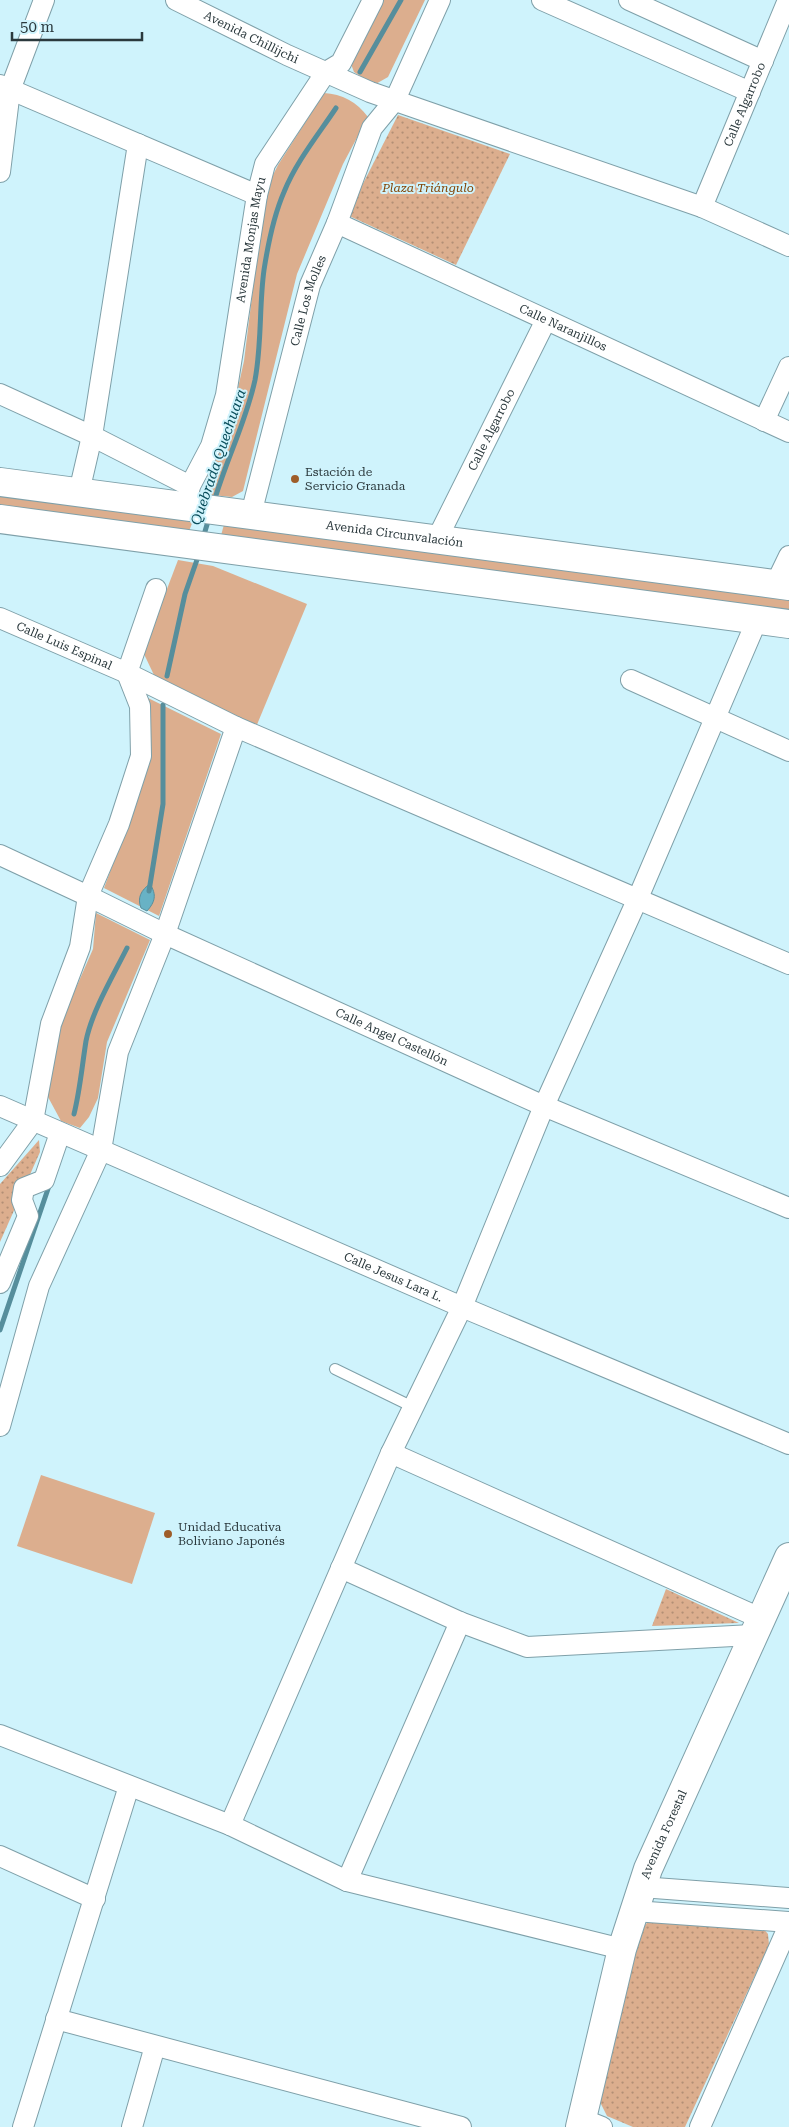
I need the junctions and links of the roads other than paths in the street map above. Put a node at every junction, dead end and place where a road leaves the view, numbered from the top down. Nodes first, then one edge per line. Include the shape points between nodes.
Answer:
1 (44, 0) edge
2 (176, 0) edge
3 (372, 0) edge
4 (440, 0) edge
5 (542, 0) edge
6 (629, 0) edge
7 (788, 0) edge
8 (763, 61) junction
9 (326, 72) junction
10 (5, 88) edge
11 (750, 92) junction
12 (395, 100) junction
13 (138, 144) junction
14 (0, 172) edge
15 (257, 195) junction
16 (702, 207) junction
17 (337, 223) junction
18 (789, 246) edge
19 (546, 320) junction
20 (789, 367) edge
21 (0, 394) edge
22 (764, 421) junction
23 (789, 432) edge
24 (92, 436) junction
25 (0, 482) edge
26 (79, 492) junction
27 (192, 500) junction
28 (239, 513) junction
29 (0, 520) edge
30 (437, 540) junction
31 (789, 556) edge
32 (782, 585) edge
33 (156, 589) dead end
34 (0, 618) edge
35 (757, 620) junction
36 (789, 624) edge
37 (127, 673) junction
38 (632, 680) dead end
39 (715, 718) junction
40 (236, 728) junction
41 (789, 751) edge
42 (0, 855) edge
43 (88, 896) junction
44 (638, 898) junction
45 (165, 934) junction
46 (789, 964) edge
47 (0, 1106) edge
48 (544, 1106) junction
49 (32, 1121) junction
50 (60, 1133) junction
51 (101, 1150) junction
52 (0, 1166) edge
53 (789, 1208) edge
54 (0, 1283) edge
55 (462, 1307) junction
56 (335, 1369) dead end
57 (413, 1407) junction
58 (0, 1426) edge
59 (789, 1444) edge
60 (391, 1453) junction
61 (789, 1557) edge
62 (341, 1568) junction
63 (460, 1622) junction
64 (756, 1627) junction
65 (0, 1734) edge
66 (129, 1786) junction
67 (230, 1825) junction
68 (0, 1856) edge
69 (347, 1881) junction
70 (789, 1898) edge
71 (94, 1899) junction
72 (638, 1899) junction
73 (789, 1924) edge
74 (622, 1949) junction
75 (56, 2019) junction
76 (155, 2046) junction
77 (588, 2124) edge
78 (23, 2127) edge
79 (132, 2127) edge
80 (461, 2127) edge
81 (700, 2127) edge

1 - 10 street
2 - 9 street, Avenida Chillijchi
3 - 9 street, Avenida Monjas Mayu via 341,63
4 - 12 street, Calle Los Molles
5 - 11 street
6 - 8 street
7 - 8 street, Calle Algarrobo
8 - 11 street, Calle Algarrobo
9 - 12 street, Avenida Chillijchi
9 - 15 street, Avenida Monjas Mayu via 265,164
10 - 13 street
10 - 14 street
11 - 16 street, Calle Algarrobo
12 - 16 street, Avenida Chillijchi
12 - 17 street, Calle Los Molles via 372,128
13 - 15 street
13 - 24 street
15 - 27 street, Avenida Monjas Mayu via 226,394
16 - 18 street, Avenida Chillijchi
17 - 19 street, Calle Naranjillos
17 - 28 street, Calle Los Molles via 310,285
19 - 22 street, Calle Naranjillos
19 - 30 street, Calle Algarrobo
20 - 22 street
21 - 24 street
22 - 23 street, Calle Naranjillos
24 - 26 street
24 - 27 street
25 - 26 main road, Avenida Circunvalación
26 - 27 main road, Avenida Circunvalación
27 - 28 main road, Avenida Circunvalación
28 - 30 main road, Avenida Circunvalación
29 - 35 main road
30 - 32 main road, Avenida Circunvalación
31 - 32 street
33 - 37 street
34 - 37 street, Calle Luis Espinal
35 - 36 main road
35 - 39 street
37 - 40 street, Calle Luis Espinal
37 - 43 street via 140,706 141,756 119,824
38 - 39 street
39 - 41 street
39 - 44 street
40 - 44 street, Calle Luis Espinal
40 - 45 street
42 - 43 street, Calle Angel Castellón
43 - 45 street, Calle Angel Castellón
43 - 49 street via 80,947 51,1024
44 - 46 street, Calle Luis Espinal
44 - 48 street
45 - 48 street, Calle Angel Castellón
45 - 51 street via 118,1052
47 - 49 street, Calle Jesus Lara L.
48 - 53 street, Calle Angel Castellón
48 - 55 street
49 - 50 street, Calle Jesus Lara L.
49 - 52 street
50 - 51 street, Calle Jesus Lara L.
50 - 54 street via 44,1180 24,1188 22,1200 28,1216
51 - 55 street, Calle Jesus Lara L.
51 - 58 street via 39,1286
55 - 57 street
55 - 59 street, Calle Jesus Lara L.
56 - 57 lane
57 - 60 street
60 - 62 street
60 - 64 street
61 - 64 main road, Avenida Forestal
62 - 63 street
62 - 67 street
63 - 64 street via 527,1647
63 - 69 street
64 - 72 main road, Avenida Forestal
65 - 66 street
66 - 67 street
66 - 71 street
67 - 69 street
68 - 71 street
69 - 74 street
70 - 72 street
71 - 75 street
72 - 73 street
72 - 74 main road, Avenida Forestal
73 - 81 street
74 - 77 main road, Avenida Forestal
75 - 76 street
75 - 78 street
76 - 79 street
76 - 80 street

